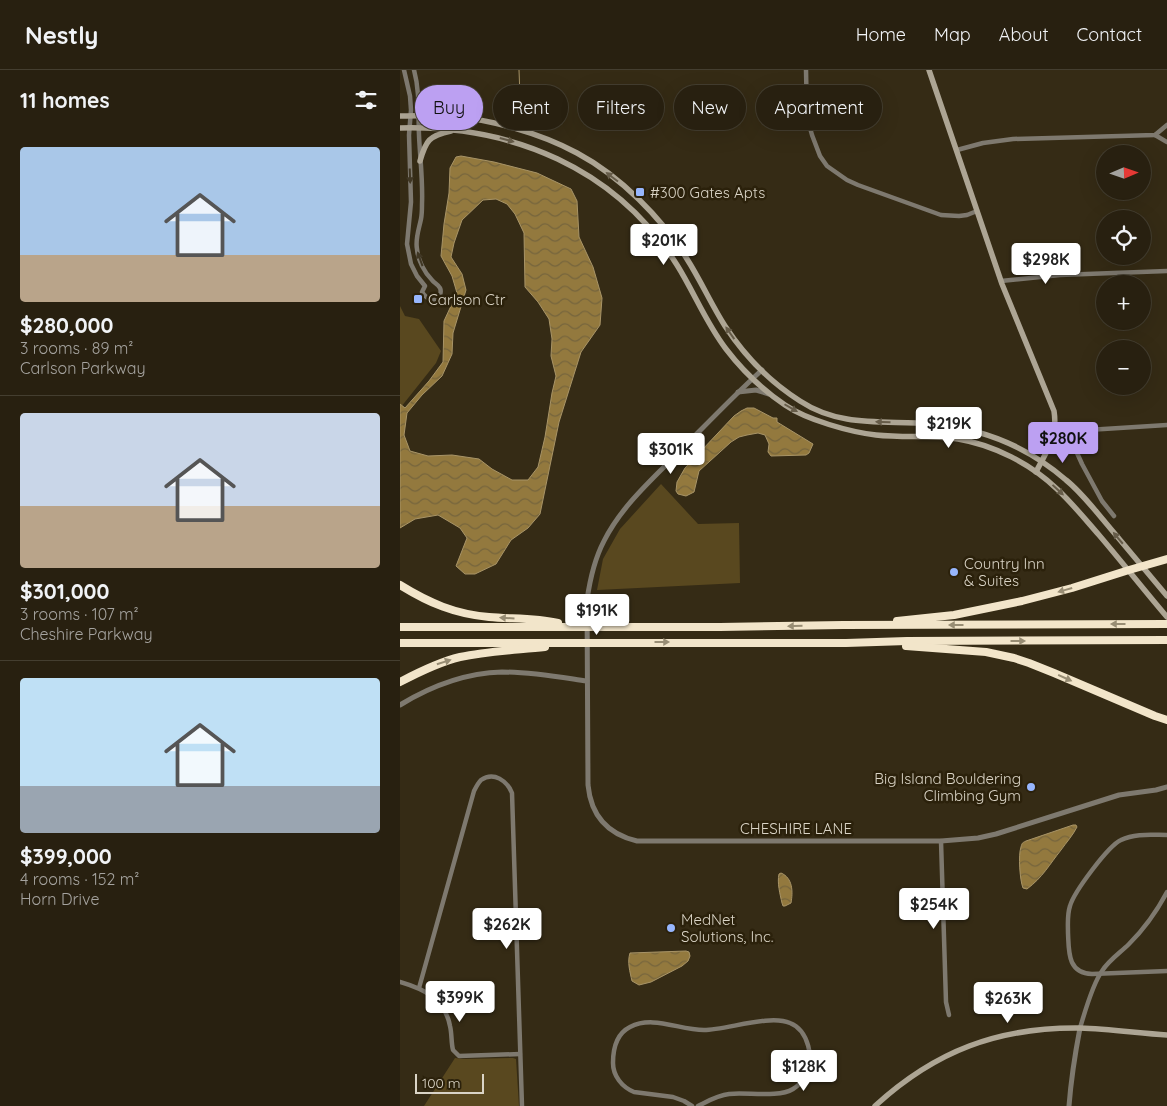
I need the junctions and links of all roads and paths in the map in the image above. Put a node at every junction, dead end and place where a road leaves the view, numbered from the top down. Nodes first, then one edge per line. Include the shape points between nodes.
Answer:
1 (404, 70) edge
2 (414, 70) edge
3 (806, 70) edge
4 (929, 70) edge
5 (417, 85) edge
6 (400, 116) edge
7 (411, 116) junction
8 (415, 116) edge
9 (483, 122) edge
10 (1167, 125) edge
11 (415, 127) edge
12 (400, 128) edge
13 (410, 128) junction
14 (419, 130) edge
15 (459, 130) joint
16 (1155, 135) junction
17 (1167, 142) edge
18 (957, 150) junction
19 (420, 161) junction
20 (977, 211) junction
21 (1167, 271) edge
22 (431, 280) junction
23 (1001, 281) junction
24 (425, 286) junction
25 (762, 370) junction
26 (753, 378) junction
27 (738, 392) junction
28 (773, 395) junction
29 (1167, 425) edge
30 (1055, 428) junction
31 (1072, 431) junction
32 (1042, 462) junction
33 (1036, 472) junction
34 (1114, 516) dead end
35 (1167, 559) edge
36 (1142, 566) junction
37 (1128, 570) junction
38 (400, 585) edge
39 (1167, 596) edge
40 (1167, 617) edge
41 (1167, 624) edge
42 (844, 625) junction
43 (572, 626) junction
44 (400, 627) edge
45 (1167, 640) edge
46 (846, 642) junction
47 (400, 643) edge
48 (579, 643) junction
49 (588, 681) junction
50 (400, 682) edge
51 (400, 705) edge
52 (1167, 720) edge
53 (1167, 787) edge
54 (1156, 790) junction
55 (1167, 792) edge
56 (1167, 835) edge
57 (941, 841) junction
58 (1167, 892) edge
59 (1167, 971) edge
60 (1100, 974) junction
61 (400, 982) edge
62 (420, 988) junction
63 (949, 1015) dead end
64 (1080, 1028) junction
65 (1167, 1035) edge
66 (520, 1054) junction
67 (522, 1106) edge
68 (692, 1106) edge
69 (698, 1106) edge
70 (875, 1106) edge
71 (1069, 1106) edge

1 - 7 street
2 - 5 street
3 - 20 street via 808,123 820,156 832,170 858,185 941,215 959,216
4 - 18 main road
6 - 7 main road
7 - 8 main road
7 - 13 street
25 -> 9 main road via 726,326 686,258 663,227 623,185 577,153 538,136
10 - 16 street
11 - 13 main road
12 - 13 main road
13 -> 24 street via 412,202 407,244 411,264
14 - 19 street
15 - 19 main road via 440,133 430,139
15 -> 26 main road via 526,145 550,155 576,168 620,199 667,251 713,329 736,362
16 - 17 street
16 - 18 street via 1014,139
18 - 20 main road
22 -> 19 street via 417,249 422,204
20 - 23 main road
21 - 23 street
22 - 24 street
22 - 24 street via 441,290 438,297 426,298 422,292
23 - 30 main road via 1051,404
25 - 26 street, CHESHIRE LANE
32 -> 25 main road via 1002,440 963,428 834,416 802,402
26 - 27 street, CHESHIRE LANE
26 - 28 main road
27 - 28 street via 756,390
27 - 49 street, CHESHIRE LANE via 634,498 611,528 598,553 589,588
28 -> 33 main road via 795,411 838,427 877,435 961,440 994,450
29 - 31 street
30 - 31 street
30 - 32 main road
31 - 34 street via 1073,444 1082,464 1102,502
32 - 33 main road
36 -> 32 main road via 1078,490
33 -> 37 main road via 1066,498
35 - 36 highway
36 - 37 highway
36 - 39 main road
37 - 40 main road
37 -> 42 highway via 1051,594 964,613
43 -> 38 highway via 548,620 487,617 456,611 434,604
41 -> 42 highway
42 -> 43 highway
43 - 44 highway
46 -> 45 highway
48 -> 46 highway
46 -> 52 highway via 997,654 1040,667
47 - 48 highway
50 -> 48 highway via 430,667 461,657
49 - 51 street via 523,673 468,676 438,685
49 - 57 street, CHESHIRE LANE via 589,796 596,814 617,834 637,841
53 - 54 street, CHESHIRE LANE
54 - 55 street, CHESHIRE LANE
54 - 57 street, CHESHIRE LANE via 1118,795 996,834
56 - 60 street via 1124,838 1111,847 1073,898 1068,920 1070,959 1084,973
57 - 63 street
58 - 60 street via 1145,927
59 - 60 street
60 - 64 street
61 - 62 street
62 - 66 street via 445,1012 451,1026 455,1054 463,1057
62 - 66 street via 474,791 481,780 494,776 504,781 512,793
64 - 65 main road
64 - 70 main road via 1017,1032 981,1041 920,1070
64 - 71 street
66 - 67 street
68 - 69 street via 673,1097 634,1092 624,1086 613,1067 617,1041 622,1033 634,1025 648,1023 704,1030 778,1020 789,1022 805,1036 808,1068 803,1080 792,1089 778,1093 730,1094

